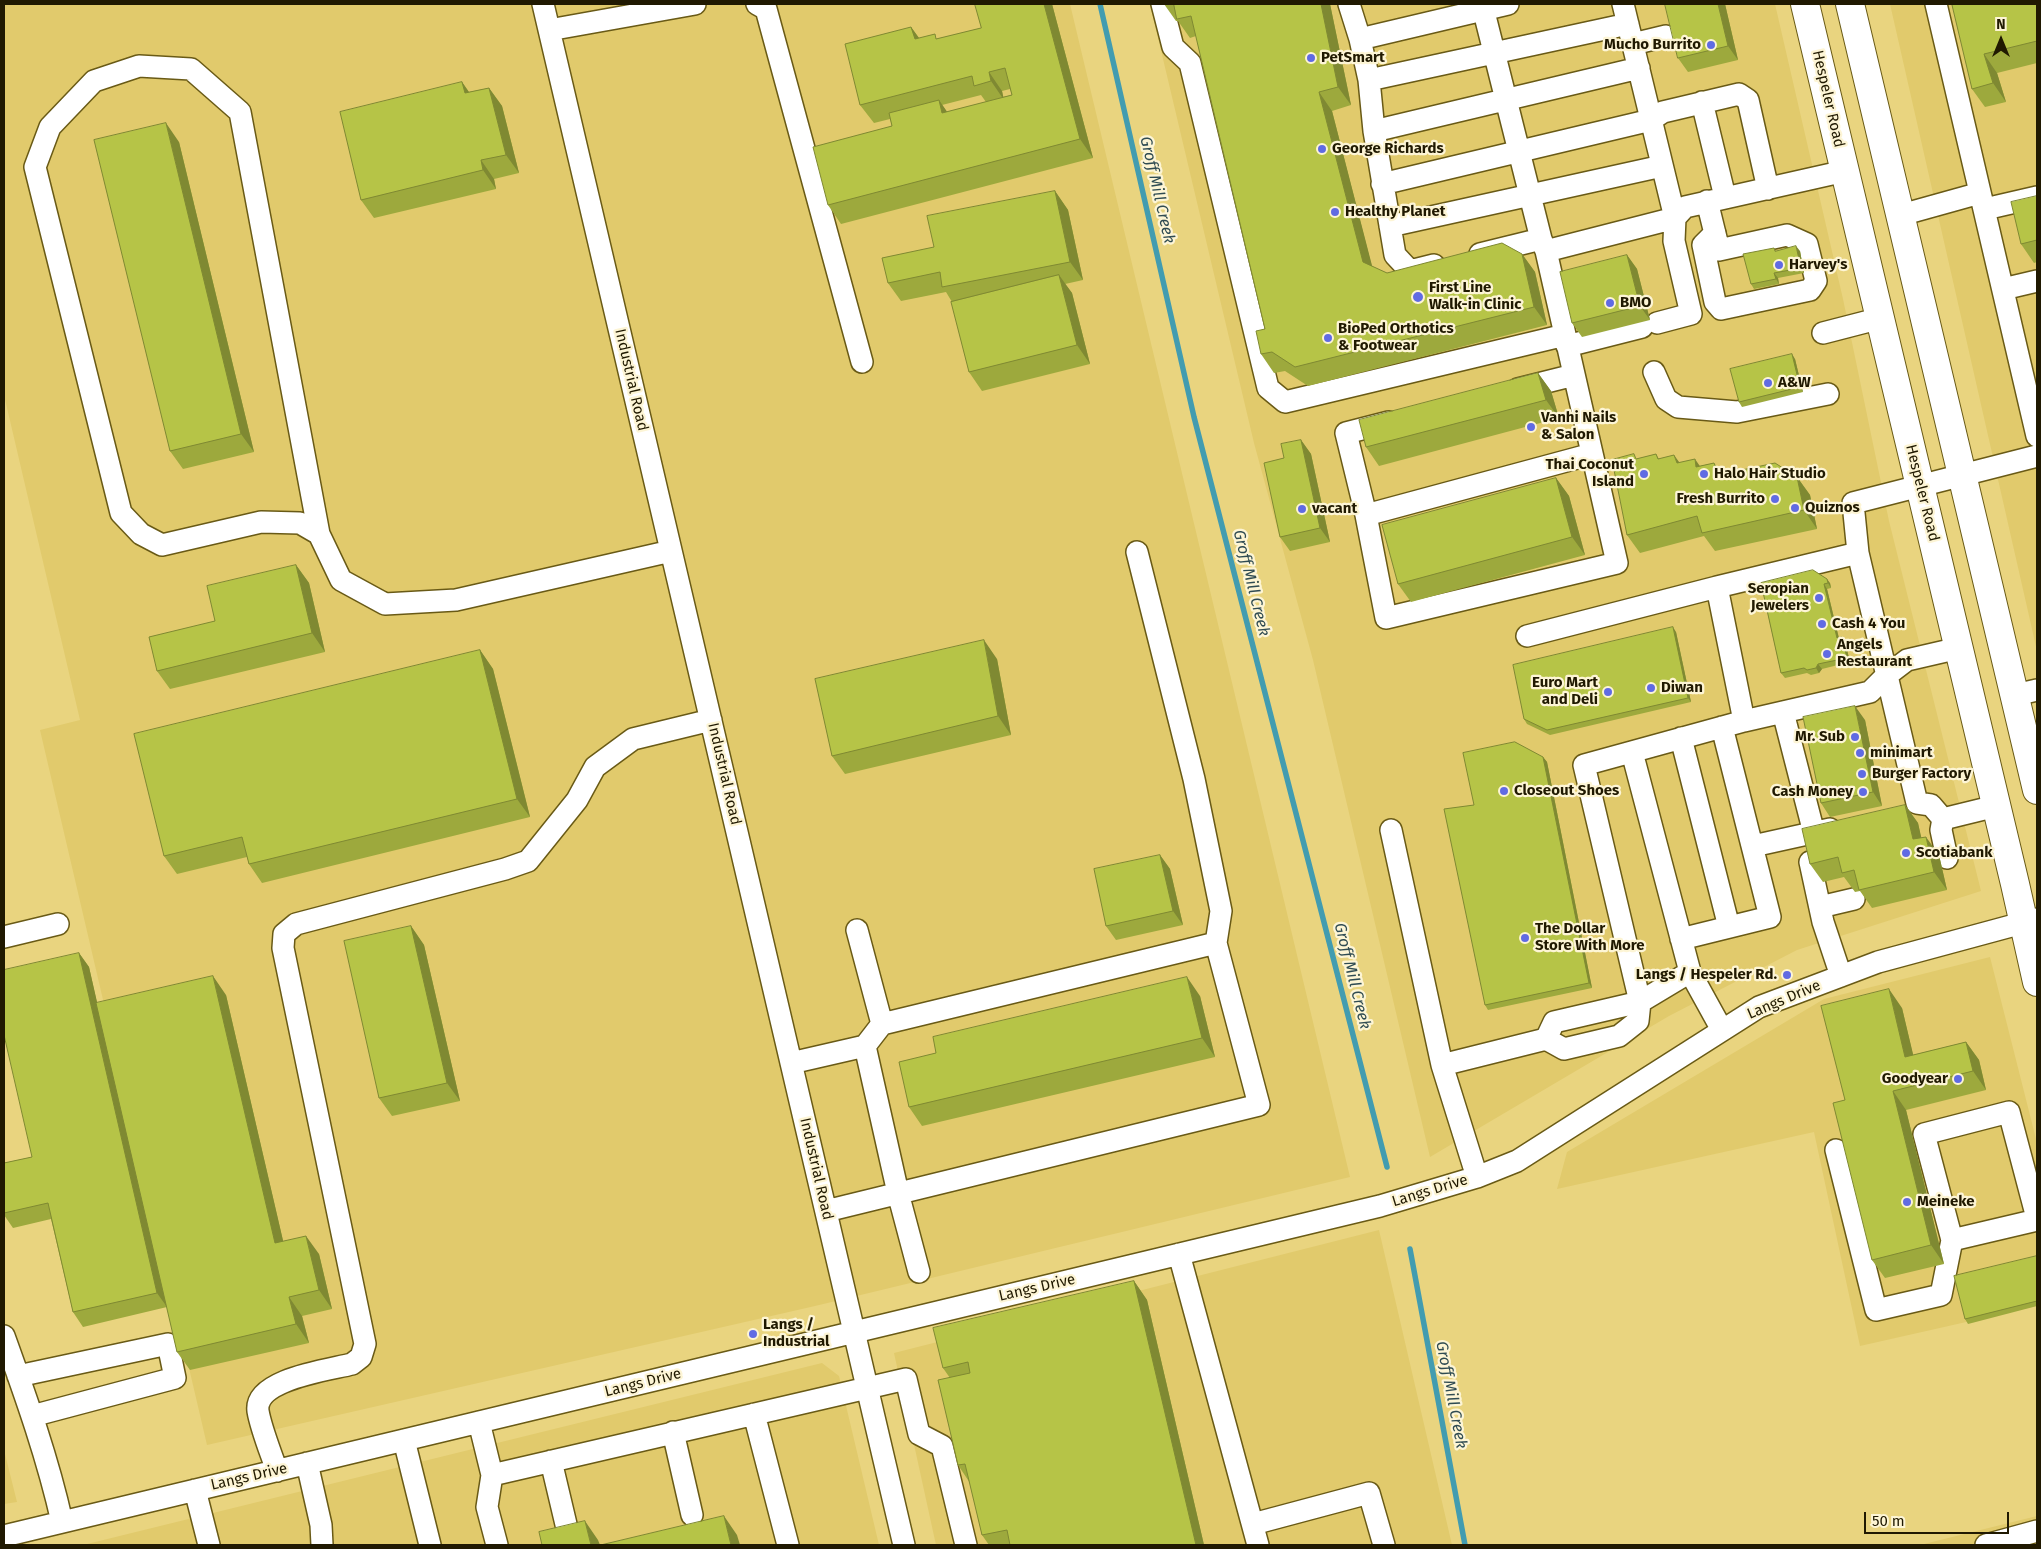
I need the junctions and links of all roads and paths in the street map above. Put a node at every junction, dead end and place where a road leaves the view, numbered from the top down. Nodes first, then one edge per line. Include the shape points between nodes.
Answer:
1 (543, 4) edge
2 (695, 4) edge
3 (757, 4) edge
4 (1162, 4) edge
5 (1349, 4) edge
6 (1508, 4) edge
7 (1805, 4) edge
8 (1850, 4) edge
9 (1936, 4) edge
10 (1483, 7) edge
11 (1628, 24) edge
12 (549, 30) junction
13 (1666, 36) dead end
14 (1360, 39) junction
15 (1494, 53) junction
16 (1639, 68) junction
17 (1369, 80) junction
18 (1506, 99) junction
19 (1702, 102) junction
20 (1651, 120) junction
21 (1374, 131) junction
22 (1519, 152) junction
23 (1662, 166) junction
24 (1845, 171) junction
25 (1382, 184) junction
26 (1768, 189) junction
27 (1530, 196) junction
28 (2037, 197) edge
29 (1716, 199) junction
30 (1983, 201) junction
31 (1901, 215) junction
32 (1675, 218) junction
33 (1390, 226) junction
34 (1715, 233) junction
35 (1543, 245) junction
36 (2037, 281) edge
37 (2004, 288) junction
38 (1881, 318) junction
39 (1823, 333) dead end
40 (1566, 340) junction
41 (862, 362) dead end
42 (1654, 372) dead end
43 (1574, 375) junction
44 (1498, 394) edge
45 (1828, 394) dead end
46 (1412, 416) edge
47 (2037, 436) edge
48 (1592, 454) junction
49 (2037, 456) edge
50 (1963, 474) junction
51 (1921, 486) junction
52 (1366, 516) junction
53 (319, 534) junction
54 (671, 551) junction
55 (1137, 552) dead end
56 (1858, 553) junction
57 (1717, 587) junction
58 (1527, 636) dead end
59 (1959, 648) junction
60 (1886, 676) junction
61 (2026, 693) edge
62 (1783, 712) junction
63 (711, 720) junction
64 (1744, 722) junction
65 (1722, 727) junction
66 (1682, 738) junction
67 (1632, 752) junction
68 (2037, 790) edge
69 (1996, 806) junction
70 (1852, 824) edge
71 (1935, 828) junction
72 (1391, 830) dead end
73 (1814, 832) junction
74 (1752, 846) junction
75 (1948, 858) dead end
76 (1818, 860) edge
77 (1854, 899) dead end
78 (1820, 907) junction
79 (2030, 921) edge
80 (58, 924) dead end
81 (1729, 928) junction
82 (856, 930) dead end
83 (4, 937) edge
84 (1681, 939) junction
85 (1216, 943) junction
86 (1690, 972) junction
87 (1841, 976) junction
88 (2037, 982) edge
89 (1640, 1002) junction
90 (882, 1024) junction
91 (1722, 1030) junction
92 (1546, 1039) junction
93 (865, 1046) junction
94 (791, 1063) junction
95 (1442, 1065) junction
96 (1836, 1150) dead end
97 (1477, 1177) junction
98 (2033, 1180) edge
99 (898, 1194) junction
100 (826, 1211) junction
101 (2037, 1219) edge
102 (1952, 1240) junction
103 (1179, 1254) junction
104 (919, 1272) dead end
105 (854, 1332) junction
106 (4, 1336) edge
107 (18, 1376) junction
108 (867, 1388) junction
109 (754, 1414) junction
110 (32, 1416) junction
111 (479, 1422) junction
112 (673, 1432) junction
113 (404, 1440) junction
114 (550, 1461) junction
115 (307, 1463) junction
116 (276, 1471) junction
117 (492, 1475) junction
118 (195, 1490) junction
119 (692, 1515) dead end
120 (62, 1522) junction
121 (1253, 1524) junction
122 (2037, 1531) edge
123 (4, 1536) edge
124 (569, 1537) edge
125 (209, 1545) edge
126 (322, 1545) edge
127 (430, 1545) edge
128 (496, 1545) edge
129 (788, 1545) edge
130 (904, 1545) edge
131 (966, 1545) edge
132 (1258, 1545) edge
133 (1384, 1545) edge
134 (1986, 1545) edge

1 - 12 street, Industrial Road
2 - 12 street
3 - 41 street via 766,9
4 - 40 street via 1173,47 1190,63 1268,388 1284,402
5 - 14 street
6 - 10 street
7 - 24 main road, Hespeler Road
8 - 31 main road
9 - 30 street
10 - 14 street
10 - 15 street
11 - 13 street
11 - 15 street
11 - 16 street
12 - 54 street, Industrial Road
14 - 17 street
15 - 17 street
15 - 18 street
16 - 18 street
16 - 20 street
17 - 21 street
18 - 21 street
18 - 22 street
19 - 20 street via 1663,112
19 - 26 street via 1739,94 1748,100
19 - 29 street
20 - 22 street
20 - 23 street
21 - 25 street
22 - 25 street
22 - 27 street
23 - 27 street
23 - 32 street
24 - 26 street
24 - 38 main road, Hespeler Road
25 - 33 street
26 - 29 street
27 - 33 street
27 - 35 street
28 - 30 street
29 - 32 street via 1685,207
29 - 34 street
30 - 31 street
30 - 37 street
31 - 50 main road
32 - 35 street
32 - 40 street via 1674,241 1691,314
33 - 35 street via 1395,255 1410,271
34 - 34 street via 1703,245 1715,302 1721,309 1810,290 1816,281 1807,244 1787,235 1719,250
35 - 40 street
36 - 37 street
37 - 47 street
38 - 39 street
38 - 51 main road, Hespeler Road
40 - 43 street
42 - 45 street via 1666,399 1678,407 1737,412
43 - 44 street
43 - 48 street
46 - 52 street via 1346,432
48 - 52 street
48 - 52 street via 1617,563 1386,618
49 - 50 street
50 - 51 street
50 - 61 main road
51 - 56 street via 1853,503
51 - 59 main road, Hespeler Road
53 - 53 street via 300,523 260,522 162,544 141,534 121,513 36,167 50,127 94,81 138,66 191,69 240,112
53 - 54 street via 340,580 385,604 456,600
54 - 63 street, Industrial Road
55 - 85 street via 1194,779 1222,911
56 - 57 street
56 - 60 street
57 - 58 street
57 - 64 street
59 - 60 street via 1907,660
59 - 69 main road, Hespeler Road
60 - 62 street via 1870,692
60 - 71 street via 1909,809 1931,805
61 - 68 main road
62 - 64 street
62 - 73 street
63 - 94 street, Industrial Road
63 - 116 street via 633,739 594,767 577,800 528,861 296,924 284,934 283,948 366,1344 352,1364 283,1381 265,1392 258,1410
64 - 65 street
65 - 66 street
65 - 74 street
66 - 67 street
66 - 81 street
67 - 84 street
67 - 89 street via 1584,765
69 - 71 street
69 - 79 main road, Hespeler Road
70 - 73 street
71 - 75 street
72 - 95 street
73 - 74 street
74 - 81 street via 1770,918
76 - 78 street via 1810,862
77 - 78 street
78 - 87 street
79 - 87 street, Langs Drive via 1878,962
79 - 88 main road, Hespeler Road
80 - 83 street
81 - 84 street
82 - 90 street
84 - 86 street
85 - 90 street
85 - 99 street via 1259,1105
86 - 89 street
86 - 91 street
87 - 91 street, Langs Drive via 1759,1007
89 - 92 street via 1554,1022
89 - 92 street via 1638,1021 1619,1036 1564,1048
90 - 93 street
91 - 97 street, Langs Drive via 1517,1160
92 - 95 street
93 - 94 street
93 - 99 street
94 - 100 street, Industrial Road
95 - 97 street
96 - 102 street via 1876,1310 1941,1295
97 - 103 street, Langs Drive via 1380,1206
98 - 101 street
98 - 102 street via 2009,1112 1924,1134
99 - 100 street
99 - 104 street
100 - 105 street, Industrial Road
101 - 102 street
103 - 105 street, Langs Drive
103 - 121 street
105 - 108 street, Industrial Road
105 - 111 street, Langs Drive
106 - 107 street
107 - 110 street
107 - 110 street via 168,1344 175,1378
108 - 109 street
108 - 130 street, Industrial Road
108 - 131 street via 906,1379 919,1434 942,1446
109 - 112 street
109 - 129 street
110 - 120 street
111 - 113 street, Langs Drive
111 - 117 street
112 - 114 street
112 - 119 street
113 - 115 street, Langs Drive
113 - 127 street
114 - 117 street
114 - 124 street
115 - 116 street, Langs Drive
115 - 126 street via 321,1525
116 - 118 street, Langs Drive
117 - 128 street via 487,1507
118 - 120 street, Langs Drive
118 - 125 street
120 - 123 street, Langs Drive
121 - 132 street
121 - 133 street via 1369,1493
122 - 134 street

